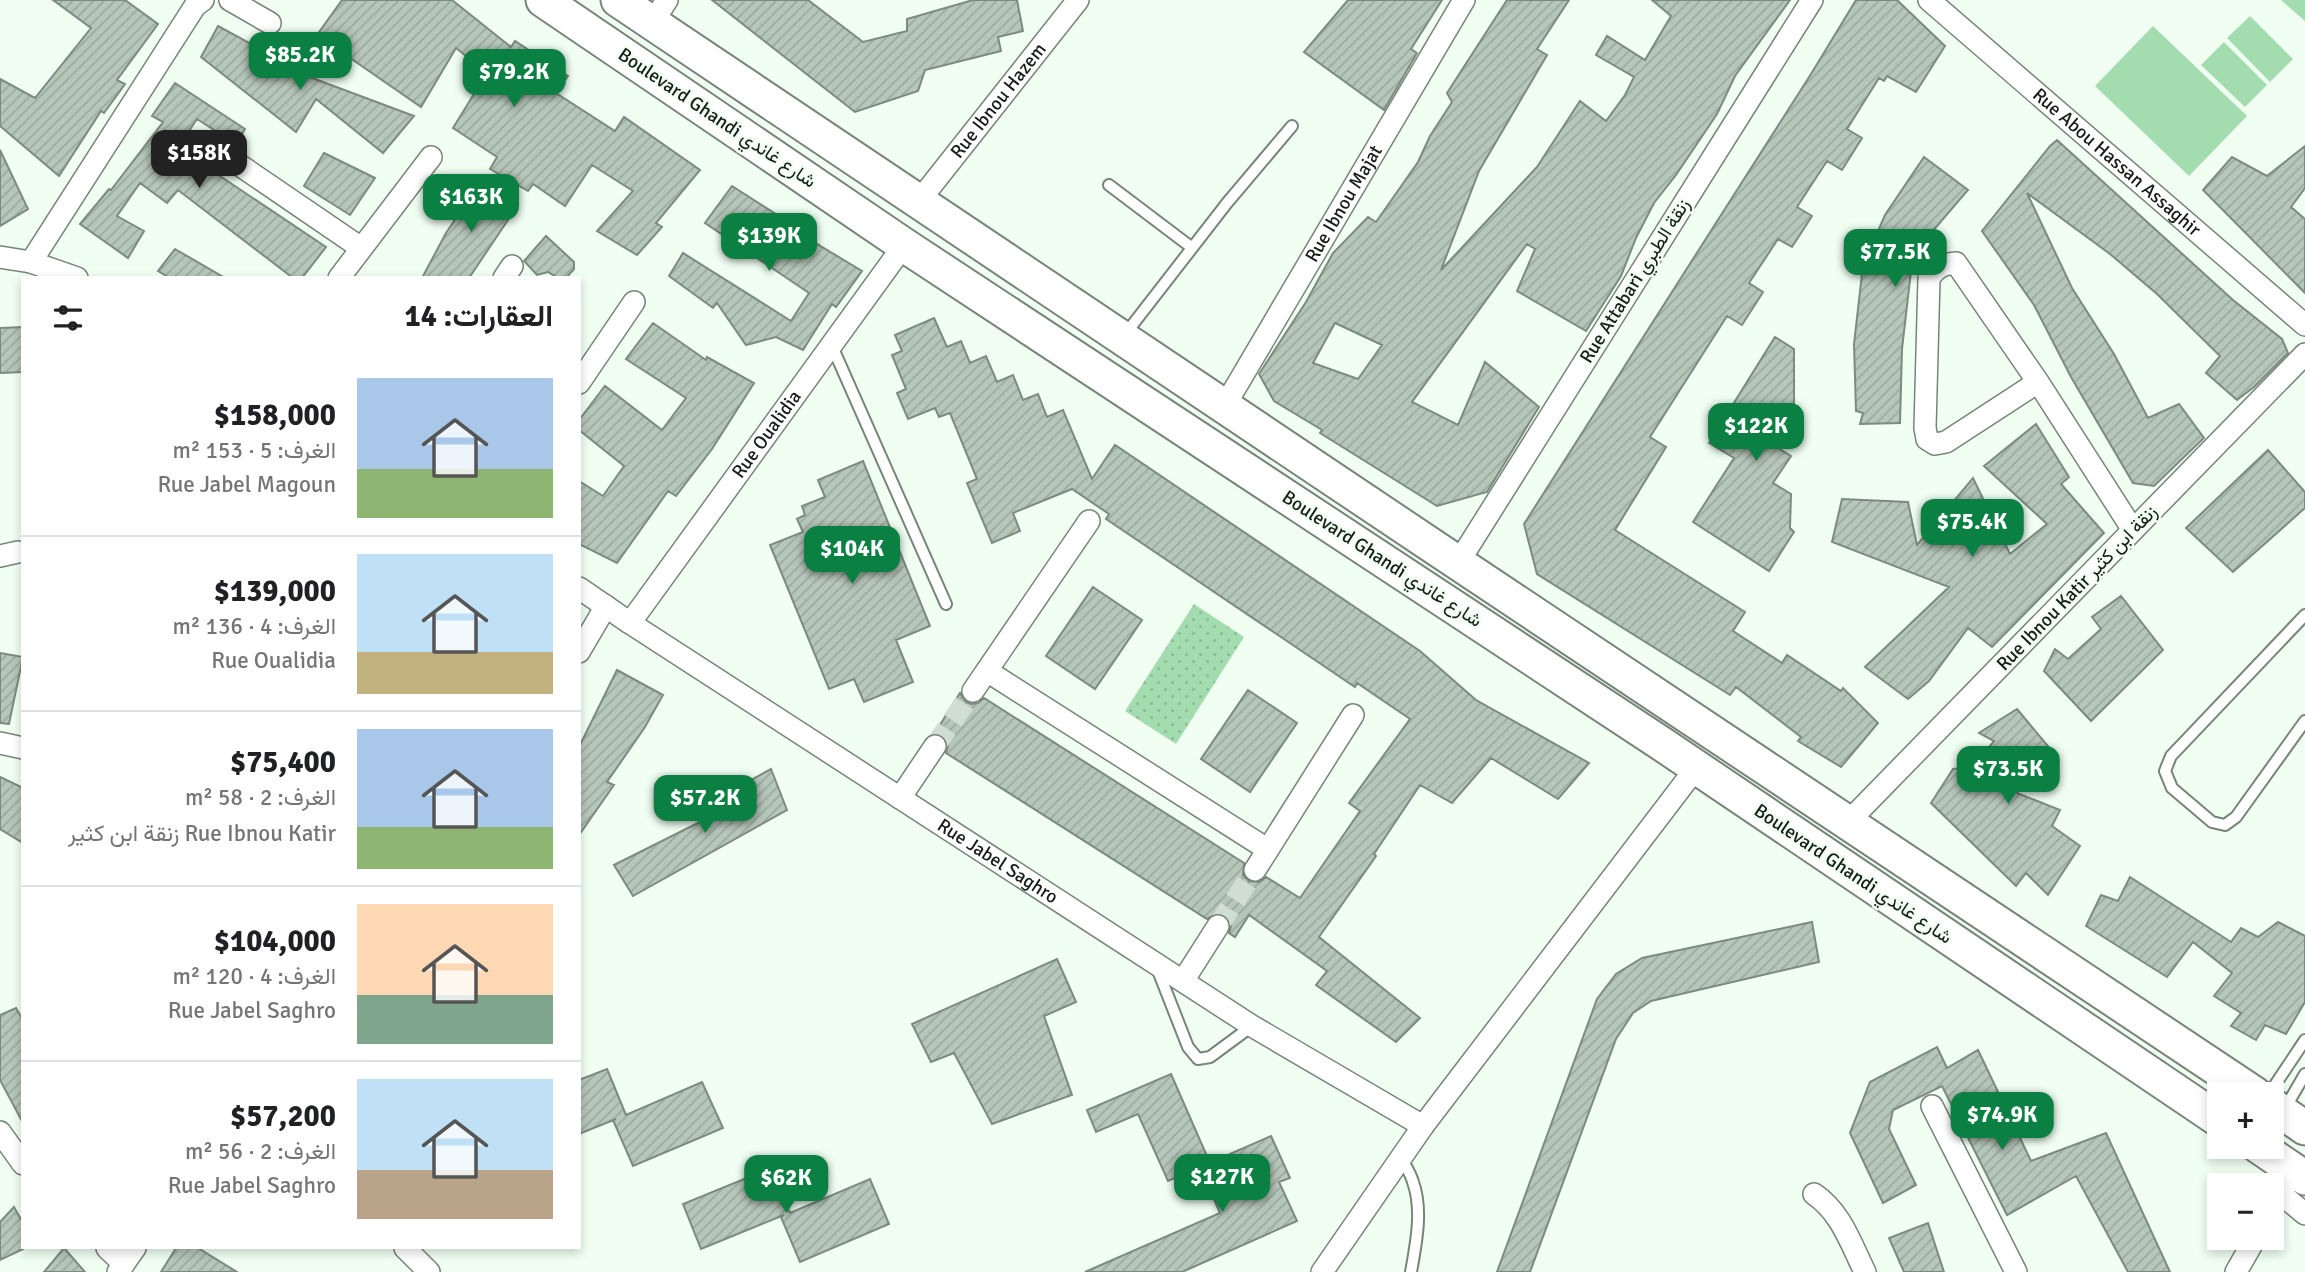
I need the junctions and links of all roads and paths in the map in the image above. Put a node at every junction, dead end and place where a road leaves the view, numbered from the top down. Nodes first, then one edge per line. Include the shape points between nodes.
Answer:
1 (230, 0) edge
2 (543, 0) edge
3 (618, 0) edge
4 (1078, 0) edge
5 (1464, 0) edge
6 (1812, 0) edge
7 (1929, 0) edge
8 (197, 2) edge
9 (659, 11) edge
10 (270, 23) dead end
11 (1292, 126) dead end
12 (219, 151) dead end
13 (431, 157) dead end
14 (1109, 185) dead end
15 (919, 201) junction
16 (904, 245) junction
17 (1191, 247) junction
18 (362, 248) junction
19 (0, 257) edge
20 (32, 262) junction
21 (71, 276) edge
22 (341, 276) edge
23 (634, 302) dead end
24 (2305, 325) edge
25 (1122, 338) junction
26 (832, 346) junction
27 (2305, 354) edge
28 (581, 380) edge
29 (2038, 382) junction
30 (1224, 407) junction
31 (1089, 521) dead end
32 (2133, 530) junction
33 (1458, 563) junction
34 (581, 589) edge
35 (946, 604) dead end
36 (606, 606) junction
37 (2305, 615) edge
38 (630, 623) junction
39 (581, 649) edge
40 (987, 671) junction
41 (973, 691) tunnel mouth
42 (1353, 715) dead end
43 (2305, 721) edge
44 (0, 743) edge
45 (935, 746) tunnel mouth
46 (21, 748) edge
47 (1696, 768) junction
48 (900, 798) junction
49 (1849, 821) junction
50 (1267, 849) junction
51 (1255, 870) tunnel mouth
52 (1218, 926) tunnel mouth
53 (1154, 962) junction
54 (1182, 981) junction
55 (1252, 1026) junction
56 (2305, 1040) edge
57 (2305, 1074) edge
58 (2237, 1082) edge
59 (2284, 1104) edge
60 (1932, 1106) dead end
61 (2284, 1107) edge
62 (2207, 1112) edge
63 (1423, 1126) junction
64 (0, 1132) edge
65 (1401, 1157) junction
66 (2267, 1159) edge
67 (21, 1161) edge
68 (2287, 1188) edge
69 (1814, 1194) dead end
70 (2305, 1214) edge
71 (108, 1249) edge
72 (406, 1249) edge
73 (2249, 1250) edge
74 (126, 1261) edge
75 (429, 1272) edge
76 (1322, 1272) edge
77 (1411, 1272) edge
78 (1865, 1272) edge
79 (2016, 1272) edge
80 (2236, 1272) edge

1 - 10 street
2 - 16 main road, Boulevard Ghandi شارع غاندي
3 - 9 main road, Boulevard Ghandi شارع غاندي
4 - 15 street, Rue Ibnou Hazem
5 - 30 street, Rue Ibnou Majat
6 - 33 street, Rue Attabari زنقة الطبري
7 - 24 street, Rue Abou Hassan Assaghir
8 - 20 street
9 - 15 main road, Boulevard Ghandi شارع غاندي
11 - 17 lane
12 - 18 street
13 - 18 street
14 - 17 lane
15 - 25 main road, Boulevard Ghandi شارع غاندي
16 - 26 street, Rue Oualidia
16 - 47 main road, Boulevard Ghandi شارع غاندي
17 - 25 lane
18 - 22 street
19 - 20 street
20 - 21 street
23 - 28 street
25 - 30 main road, Boulevard Ghandi شارع غاندي
26 - 35 lane
26 - 38 street, Rue Oualidia
27 - 32 street, Rue Ibnou Katir زنقة ابن كثير
29 - 29 street via 1956,263 1935,270 1929,278 1927,439 1935,444 1946,442
29 - 32 street
30 - 33 main road, Boulevard Ghandi شارع غاندي
31 - 40 street
32 - 49 street, Rue Ibnou Katir زنقة ابن كثير
33 - 49 main road, Boulevard Ghandi شارع غاندي
34 - 36 street, Rue Jabel Saghro
36 - 38 street, Rue Jabel Saghro
36 - 39 street
37 - 43 lane via 2171,756 2165,771 2172,788 2213,822 2225,825 2236,817
38 - 48 street, Rue Jabel Saghro
40 - 41 street
40 - 50 street
42 - 50 street
44 - 46 street
45 - 48 street
47 - 62 main road, Boulevard Ghandi شارع غاندي
47 - 63 street
48 - 53 street, Rue Jabel Saghro
49 - 58 main road, Boulevard Ghandi شارع غاندي
50 - 51 street
52 - 54 street
53 - 54 street, Rue Jabel Saghro
53 - 55 lane via 1188,1047 1198,1059 1210,1057
54 - 55 street, Rue Jabel Saghro
55 - 63 street, Rue Jabel Saghro
56 - 59 lane
57 - 61 lane
60 - 79 street
63 - 65 street
64 - 67 street
65 - 76 street
65 - 77 lane via 1414,1184 1417,1213
66 - 68 main road
68 - 70 street
69 - 78 street via 1840,1220
71 - 74 street
72 - 75 street
73 - 80 street

